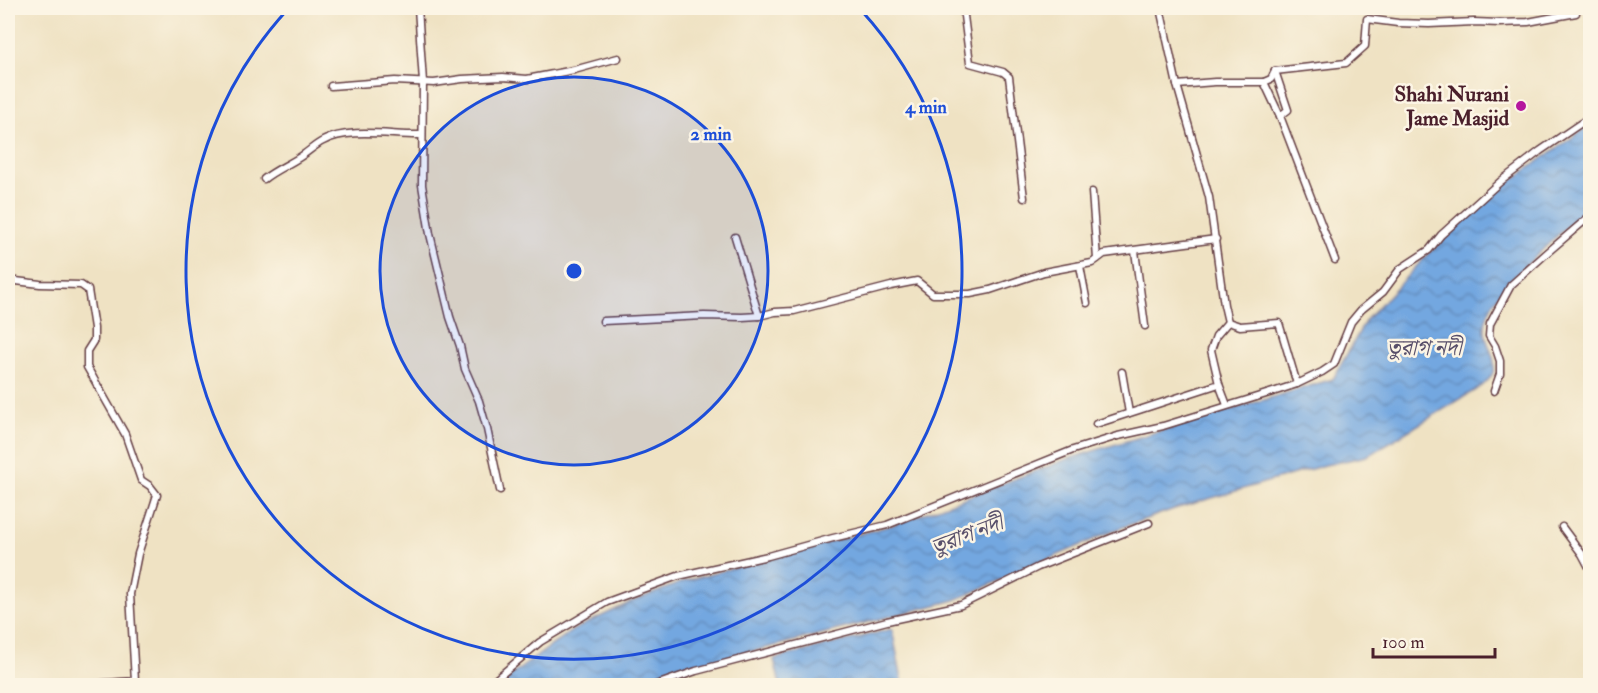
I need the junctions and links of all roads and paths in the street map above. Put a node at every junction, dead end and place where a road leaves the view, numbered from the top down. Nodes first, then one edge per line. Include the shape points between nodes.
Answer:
1 (418, 8) edge
2 (963, 8) edge
3 (1160, 8) edge
4 (1573, 8) edge
5 (618, 58) dead end
6 (1275, 71) junction
7 (423, 82) junction
8 (1264, 82) junction
9 (332, 86) dead end
10 (1177, 86) junction
11 (1280, 116) junction
12 (1590, 117) edge
13 (422, 135) junction
14 (264, 179) dead end
15 (1092, 192) dead end
16 (1024, 198) dead end
17 (1590, 216) edge
18 (735, 237) dead end
19 (1216, 239) junction
20 (1135, 251) junction
21 (1097, 259) junction
22 (1335, 260) dead end
23 (1080, 266) junction
24 (8, 280) edge
25 (1087, 303) dead end
26 (759, 316) junction
27 (603, 321) dead end
28 (1228, 322) junction
29 (1145, 326) dead end
30 (1122, 372) dead end
31 (1219, 384) junction
32 (1297, 384) junction
33 (1494, 390) dead end
34 (1227, 405) junction
35 (1130, 413) junction
36 (1096, 424) dead end
37 (500, 490) dead end
38 (1149, 523) dead end
39 (1562, 527) dead end
40 (1590, 569) edge
41 (63, 686) edge
42 (490, 686) edge
43 (652, 686) edge

1 - 7 street
2 - 16 street via 970,63 1009,77
3 - 10 street
4 - 6 street via 1576,14 1528,22 1429,24 1367,20 1365,46 1346,63
5 - 7 street via 527,79
6 - 8 street
6 - 11 street via 1288,110
7 - 9 street
7 - 13 street
8 - 10 street
8 - 11 street
10 - 19 street via 1209,197
11 - 22 street
12 - 32 street via 1501,181 1429,250 1400,269 1383,292 1351,322 1334,364
13 - 14 street via 363,133 324,140
13 - 37 street via 422,185 432,245 465,369 487,429
15 - 21 street
17 - 33 street via 1511,285 1490,324 1489,336 1500,361
18 - 26 street
19 - 20 street
19 - 28 street
20 - 21 street via 1104,254
20 - 29 street
21 - 23 street
23 - 25 street
23 - 26 street via 1044,272 970,294 933,294 917,281
24 - 41 street via 81,285 88,290 94,340 87,351 87,367 125,434 141,480 157,495 130,594 136,679
26 - 27 street
28 - 31 street via 1211,350
28 - 32 street via 1240,326 1279,323
30 - 35 street
31 - 34 street
31 - 35 street
32 - 34 street
34 - 42 street via 1073,450 887,525 678,576 607,602 540,642
35 - 36 street
38 - 43 street via 1038,567 961,605 696,670
39 - 40 street

